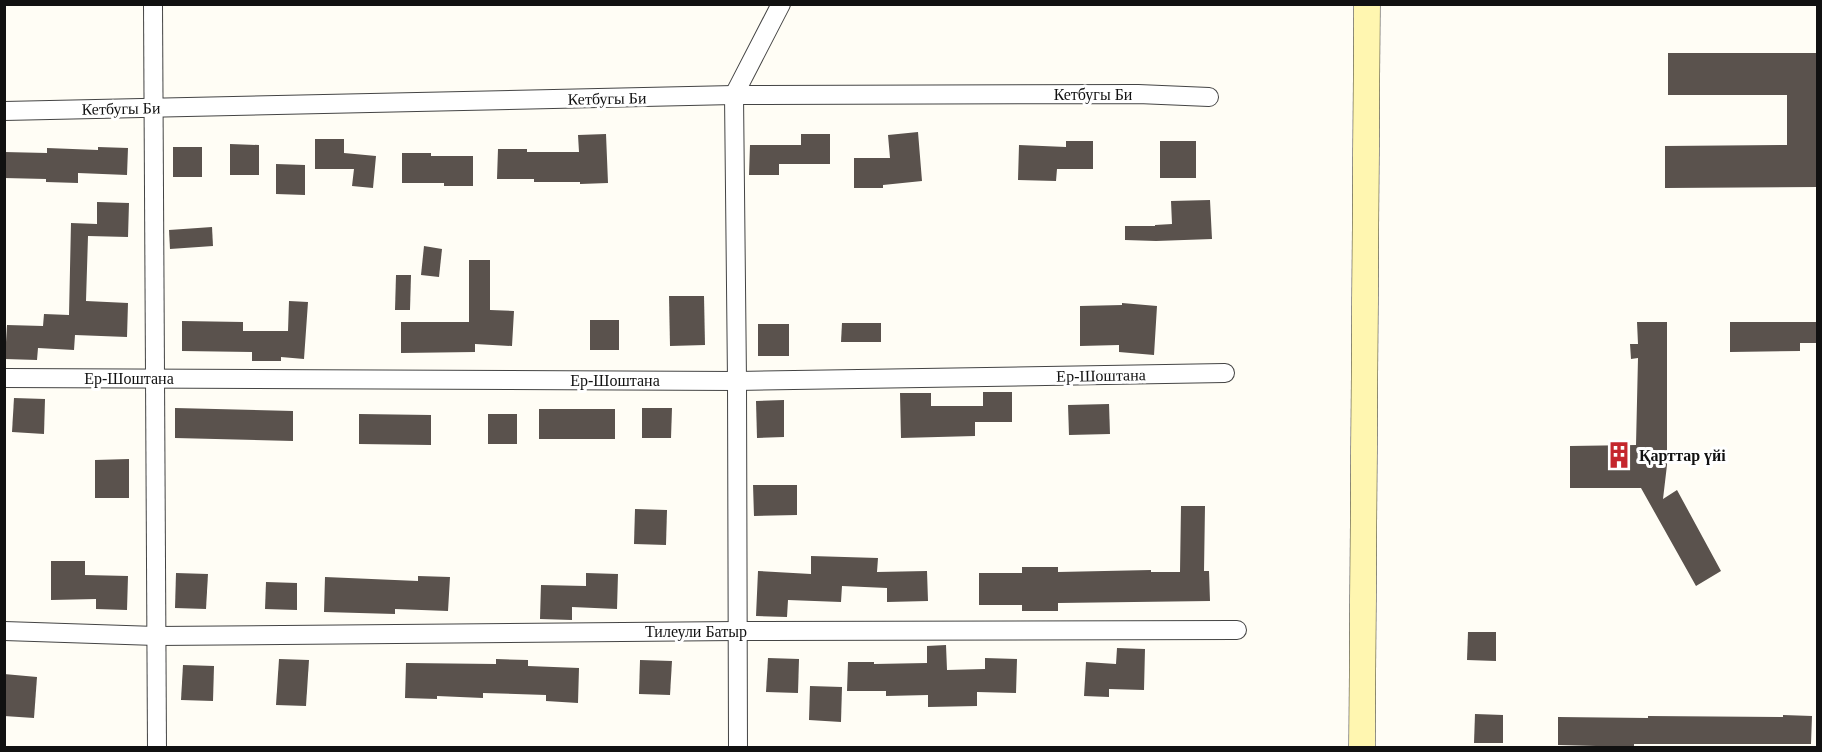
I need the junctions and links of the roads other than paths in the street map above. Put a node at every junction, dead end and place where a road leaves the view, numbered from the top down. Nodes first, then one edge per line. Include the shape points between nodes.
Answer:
1 (153, 4) edge
2 (781, 4) edge
3 (1367, 4) edge
4 (734, 95) junction
5 (1209, 97) dead end
6 (153, 107) junction
7 (4, 111) edge
8 (1225, 372) dead end
9 (4, 378) edge
10 (154, 378) junction
11 (737, 381) junction
12 (1237, 630) dead end
13 (4, 631) edge
14 (738, 631) junction
15 (156, 636) junction
16 (157, 747) edge
17 (738, 747) edge
18 (1362, 747) edge

1 - 6 street
2 - 4 street
3 - 18 main road
4 - 5 street, Кетбугы Би
4 - 6 street, Кетбугы Би
4 - 11 street
6 - 7 street, Кетбугы Би
6 - 10 street
8 - 11 street, Ер-Шоштана
9 - 10 street, Ер-Шоштана
10 - 11 street, Ер-Шоштана
10 - 15 street
11 - 14 street
12 - 14 street, Тилеули Батыр
13 - 15 street, Тилеули Батыр
14 - 15 street, Тилеули Батыр
14 - 17 street
15 - 16 street

